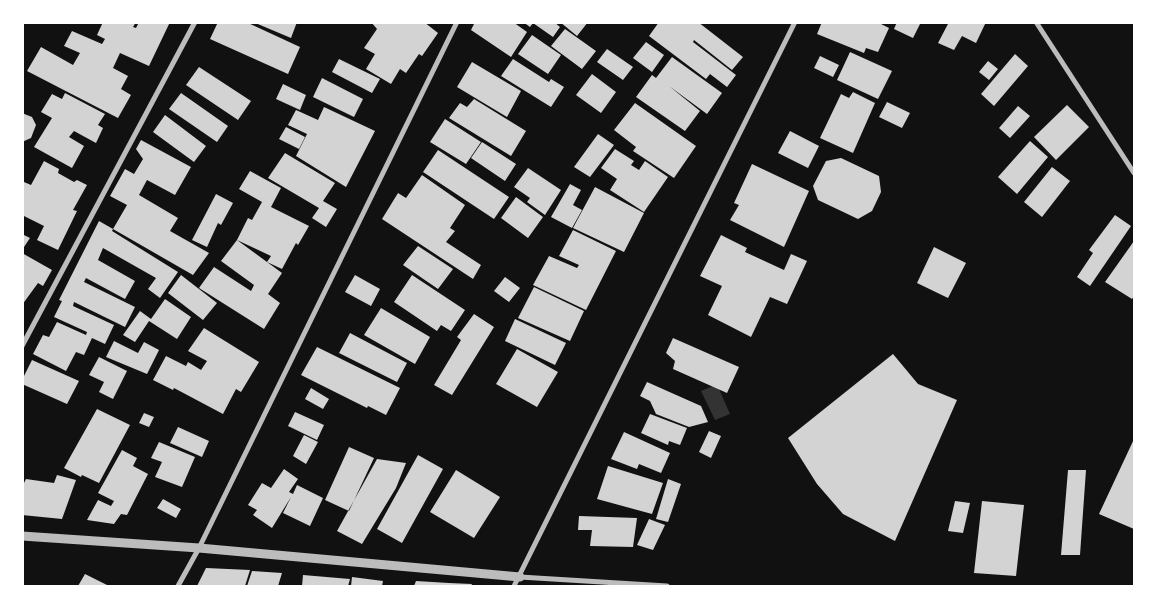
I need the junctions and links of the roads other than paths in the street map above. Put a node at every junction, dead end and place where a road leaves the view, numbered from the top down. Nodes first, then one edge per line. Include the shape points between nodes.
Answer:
1 (195, 22) edge
2 (457, 22) edge
3 (795, 22) edge
4 (1036, 22) edge
5 (1134, 173) edge
6 (22, 346) edge
7 (22, 536) edge
8 (199, 548) junction
9 (520, 577) junction
10 (178, 586) edge
11 (514, 586) edge
12 (667, 586) edge

1 - 6 street
2 - 8 street
3 - 9 street
4 - 5 street
7 - 8 street
8 - 9 street
8 - 10 street
9 - 11 street
9 - 12 street

